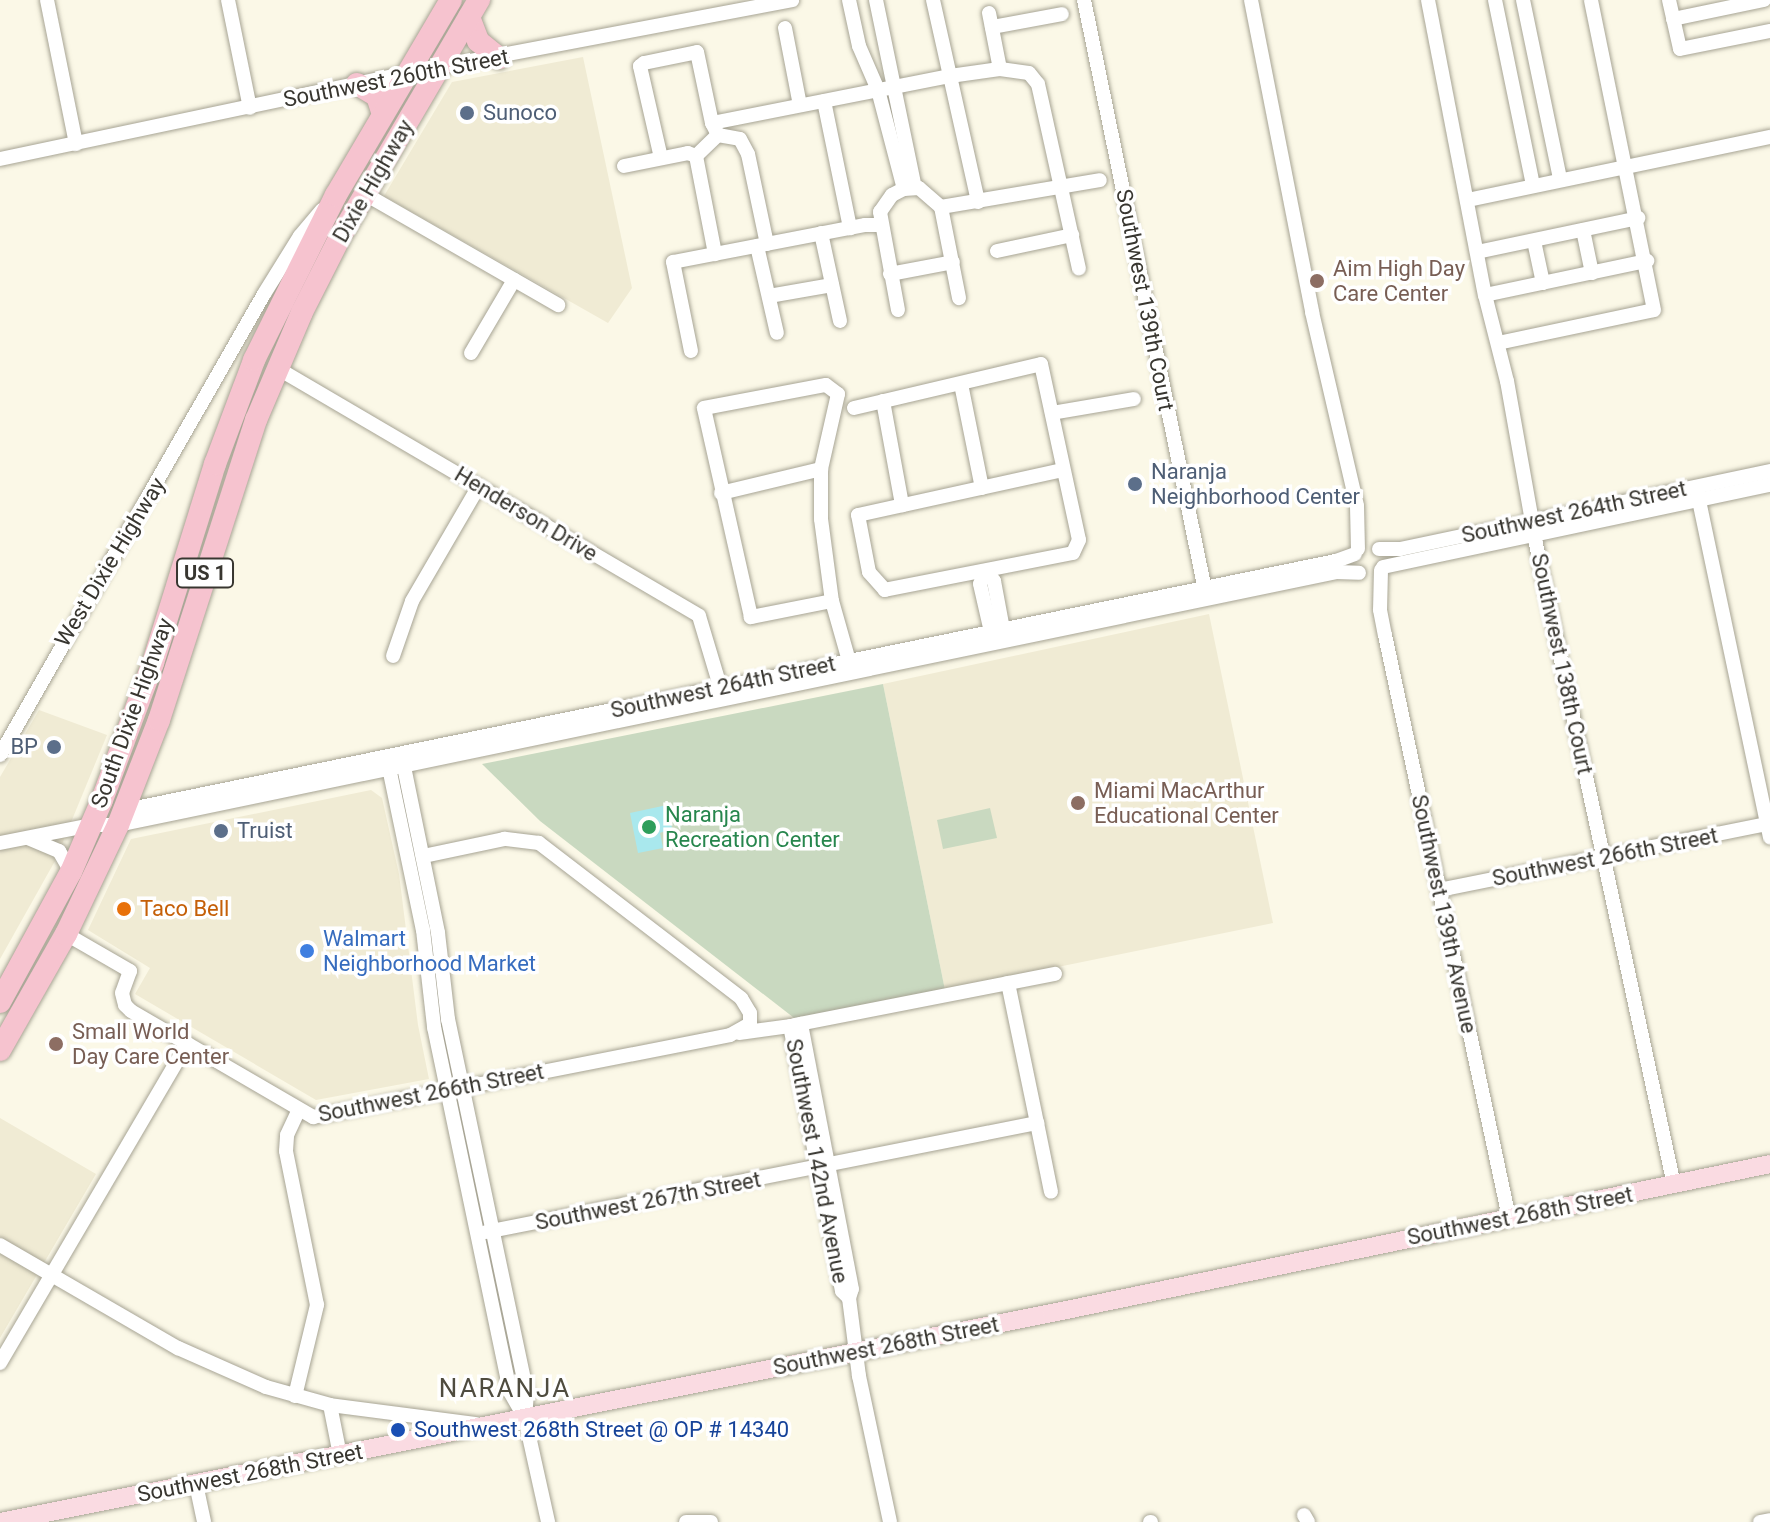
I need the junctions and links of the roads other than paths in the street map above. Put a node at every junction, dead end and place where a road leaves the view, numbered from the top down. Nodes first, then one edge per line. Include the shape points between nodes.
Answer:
1 (47, 0) edge
2 (228, 0) edge
3 (451, 0) edge
4 (792, 0) edge
5 (849, 0) edge
6 (876, 0) edge
7 (933, 0) edge
8 (1084, 0) edge
9 (1251, 0) edge
10 (1428, 0) edge
11 (1495, 0) edge
12 (1523, 0) edge
13 (1591, 0) edge
14 (1669, 0) edge
15 (1764, 0) edge
16 (474, 8) edge
17 (1062, 14) dead end
18 (1673, 19) junction
19 (785, 28) dead end
20 (1770, 31) edge
21 (499, 58) junction
22 (438, 68) junction
23 (1000, 69) junction
24 (407, 73) junction
25 (950, 76) junction
26 (357, 84) junction
27 (896, 87) junction
28 (878, 90) junction
29 (824, 101) junction
30 (800, 105) junction
31 (250, 108) junction
32 (383, 114) junction
33 (715, 129) junction
34 (1770, 137) edge
35 (898, 138) junction
36 (76, 144) junction
37 (696, 156) junction
38 (661, 158) junction
39 (0, 159) edge
40 (624, 166) dead end
41 (1627, 166) junction
42 (1560, 179) junction
43 (1100, 180) dead end
44 (1533, 185) junction
45 (1061, 187) junction
46 (910, 188) junction
47 (365, 194) junction
48 (336, 195) junction
49 (1468, 200) junction
50 (978, 202) junction
51 (941, 207) junction
52 (1638, 218) junction
53 (881, 225) junction
54 (850, 228) junction
55 (1583, 230) junction
56 (821, 233) junction
57 (1072, 235) junction
58 (1534, 241) junction
59 (762, 245) junction
60 (997, 251) dead end
61 (1477, 252) junction
62 (715, 254) junction
63 (1647, 261) junction
64 (953, 262) junction
65 (1079, 269) dead end
66 (1592, 273) junction
67 (890, 274) junction
68 (514, 280) junction
69 (1543, 283) junction
70 (832, 285) junction
71 (1485, 295) junction
72 (769, 296) junction
73 (959, 298) dead end
74 (558, 305) dead end
75 (898, 310) dead end
76 (840, 321) dead end
77 (777, 333) dead end
78 (1498, 343) junction
79 (691, 351) dead end
80 (471, 353) dead end
81 (254, 360) junction
82 (277, 368) junction
83 (222, 370) junction
84 (961, 384) junction
85 (1134, 399) dead end
86 (883, 401) junction
87 (854, 408) dead end
88 (1052, 413) junction
89 (821, 469) junction
90 (1063, 470) junction
91 (1770, 471) edge
92 (1770, 485) edge
93 (479, 486) junction
94 (982, 488) junction
95 (721, 493) junction
96 (1697, 493) junction
97 (902, 505) junction
98 (1357, 506) junction
99 (1534, 527) junction
100 (1377, 548) junction
101 (1357, 551) junction
102 (1382, 568) junction
103 (986, 571) junction
104 (1361, 574) junction
105 (1205, 594) junction
106 (832, 601) junction
107 (1380, 610) junction
108 (997, 630) junction
109 (393, 656) dead end
110 (844, 662) junction
111 (722, 694) junction
112 (0, 755) edge
113 (395, 761) junction
114 (121, 818) junction
115 (92, 825) junction
116 (1769, 828) edge
117 (28, 838) junction
118 (0, 843) edge
119 (423, 856) junction
120 (1604, 857) junction
121 (71, 872) junction
122 (1439, 890) junction
123 (66, 934) junction
124 (1055, 974) dead end
125 (1008, 983) junction
126 (0, 1002) edge
127 (795, 1025) junction
128 (744, 1028) junction
129 (187, 1044) junction
130 (0, 1050) edge
131 (463, 1089) junction
132 (448, 1092) junction
133 (298, 1111) junction
134 (1037, 1123) junction
135 (1770, 1164) edge
136 (823, 1167) junction
137 (1674, 1185) junction
138 (1051, 1192) dead end
139 (1509, 1218) junction
140 (485, 1233) junction
141 (0, 1245) edge
142 (52, 1275) junction
143 (857, 1352) junction
144 (0, 1363) edge
145 (295, 1396) junction
146 (330, 1405) junction
147 (525, 1418) junction
148 (487, 1426) junction
149 (340, 1455) junction
150 (196, 1484) junction
151 (75, 1514) edge
152 (1770, 1520) edge
153 (0, 1522) edge
154 (204, 1522) edge
155 (548, 1522) edge
156 (686, 1522) edge
157 (711, 1522) edge
158 (890, 1522) edge
159 (1760, 1522) edge

1 - 36 street
2 - 31 street
3 - 24 highway, Dixie Highway / US 1
4 - 21 street, Southwest 260th Street
5 - 28 street via 859,46
6 - 27 street
7 - 25 street
8 - 105 street, Southwest 139th Court
9 - 98 street via 1312,312
10 - 49 street, Southwest 138th Court
11 - 44 street
12 - 42 street
13 - 41 street
14 - 18 street
15 - 18 street
16 - 21 highway via 478,41
16 - 22 highway, Dixie Highway / US 1
17 - 23 street via 990,20
18 - 20 street via 1680,49
19 - 30 street
21 - 22 street, Southwest 260th Street
22 - 24 street, Southwest 260th Street
22 - 47 highway, Dixie Highway / US 1
23 - 25 street
23 - 45 street via 1029,73 1038,84
24 - 26 street, Southwest 260th Street
24 - 32 highway, Dixie Highway / US 1
25 - 27 street
25 - 50 street
26 - 31 street, Southwest 260th Street
26 - 32 highway via 377,96
27 - 28 street
27 - 35 street
28 - 29 street
28 - 35 street
29 - 30 street
29 - 54 street
30 - 33 street
31 - 36 street, Southwest 260th Street
32 - 48 highway, Dixie Highway / US 1
33 - 37 street
33 - 38 street via 697,52 644,63 640,66
33 - 59 street via 740,139 748,154
34 - 41 street
35 - 46 street
36 - 39 street, Southwest 260th Street
37 - 38 street
37 - 62 street
38 - 40 street
41 - 42 street
41 - 52 street
42 - 44 street
43 - 45 street
44 - 49 street
45 - 50 street
45 - 57 street
46 - 51 street via 925,191
46 - 53 street via 882,207
47 - 68 street
47 - 82 highway, Dixie Highway / US 1
48 - 81 highway, South Dixie Highway / US 1
48 - 83 street, West Dixie Highway via 300,236
49 - 61 street, Southwest 138th Court
50 - 51 street
51 - 64 street
52 - 55 street
52 - 63 street
53 - 54 street
53 - 67 street
54 - 56 street
55 - 58 street
55 - 66 street
56 - 59 street
56 - 70 street
57 - 60 street
57 - 65 street
58 - 61 street
58 - 69 street
59 - 62 street
59 - 72 street
61 - 71 street, Southwest 138th Court
62 - 79 street via 673,262
63 - 66 street
63 - 78 street via 1654,310
64 - 67 street
64 - 73 street
66 - 69 street
67 - 75 street
68 - 74 street
68 - 80 street
69 - 71 street
70 - 72 street
70 - 76 street
71 - 78 street, Southwest 138th Court
72 - 77 street
78 - 99 street, Southwest 138th Court
81 - 82 highway
81 - 83 street via 237,360
81 - 115 highway, South Dixie Highway / US 1 via 215,464 136,713
82 - 93 street, Henderson Drive
82 - 114 highway, South Dixie Highway / US 1
83 - 112 street, West Dixie Highway
84 - 86 street
84 - 88 street via 1041,364
84 - 94 street
85 - 88 street
86 - 87 street
86 - 97 street
88 - 90 street
89 - 95 street
89 - 95 street via 838,394 826,385 704,408
89 - 106 street via 821,519
90 - 94 street
90 - 103 street via 1079,540 1073,553
91 - 96 street, Southwest 264th Street
92 - 96 street, Southwest 264th Street
93 - 109 street via 412,601
93 - 111 street, Henderson Drive via 699,616
94 - 97 street
95 - 106 street via 751,617
96 - 99 street, Southwest 264th Street
96 - 116 street
97 - 103 street via 858,515 869,572 885,590
98 - 100 street
98 - 101 street
99 - 100 street, Southwest 264th Street via 1400,549
99 - 102 street, Southwest 264th Street
99 - 120 street, Southwest 138th Court
100 - 101 street
100 - 102 street via 1384,557
101 - 104 street via 1353,562
101 - 105 street, Southwest 264th Street
102 - 104 street
102 - 107 street, Southwest 139th Avenue
103 - 108 street via 994,581 991,602
104 - 105 street, Southwest 264th Street via 1338,572
104 - 107 street, Southwest 139th Avenue
105 - 108 street, Southwest 264th Street
105 - 111 street, Southwest 264th Street
106 - 110 street
107 - 122 street, Southwest 139th Avenue
108 - 110 street, Southwest 264th Street
110 - 111 street, Southwest 264th Street
111 - 113 street, Southwest 264th Street
113 - 114 street, Southwest 264th Street
113 - 119 street
113 - 132 street
114 - 115 street, Southwest 264th Street
114 - 123 highway, South Dixie Highway / US 1
115 - 117 street, Southwest 264th Street
115 - 121 highway, South Dixie Highway / US 1
116 - 120 street, Southwest 266th Street
117 - 118 street, Southwest 264th Street
117 - 121 street via 59,851
119 - 128 street via 504,839 530,840 741,998 750,1013
119 - 131 street
120 - 122 street, Southwest 266th Street
120 - 137 street, Southwest 138th Court
121 - 126 highway, South Dixie Highway / US 1
122 - 139 street, Southwest 139th Avenue
123 - 129 street, Southwest 266th Street via 130,971 122,993 125,1005
123 - 130 highway, South Dixie Highway / US 1
124 - 125 street
125 - 127 street
125 - 134 street
127 - 128 street, Southwest 142nd Avenue
127 - 136 street, Southwest 142nd Avenue
128 - 131 street, Southwest 266th Street
129 - 133 street, Southwest 266th Street
129 - 142 street
131 - 132 street, Southwest 266th Street
131 - 140 street
132 - 133 street, Southwest 266th Street via 329,1116
132 - 140 street
133 - 145 street via 286,1151 317,1305
134 - 136 street, Southwest 267th Street
134 - 138 street
135 - 137 main road, Southwest 268th Street
136 - 140 street, Southwest 267th Street
136 - 143 street, Southwest 142nd Avenue
137 - 139 main road, Southwest 268th Street
139 - 143 main road, Southwest 268th Street
140 - 147 street via 512,1397
141 - 142 street
142 - 144 street
142 - 145 street via 201,1360
143 - 147 main road, Southwest 268th Street
143 - 158 street, Southwest 142nd Avenue
145 - 146 street
146 - 148 street
146 - 149 street
147 - 148 main road, Southwest 268th Street
147 - 155 street
148 - 149 main road, Southwest 268th Street
149 - 150 main road, Southwest 268th Street
150 - 151 main road, Southwest 268th Street
150 - 154 street
151 - 153 main road, Southwest 268th Street
152 - 159 street
156 - 157 street

